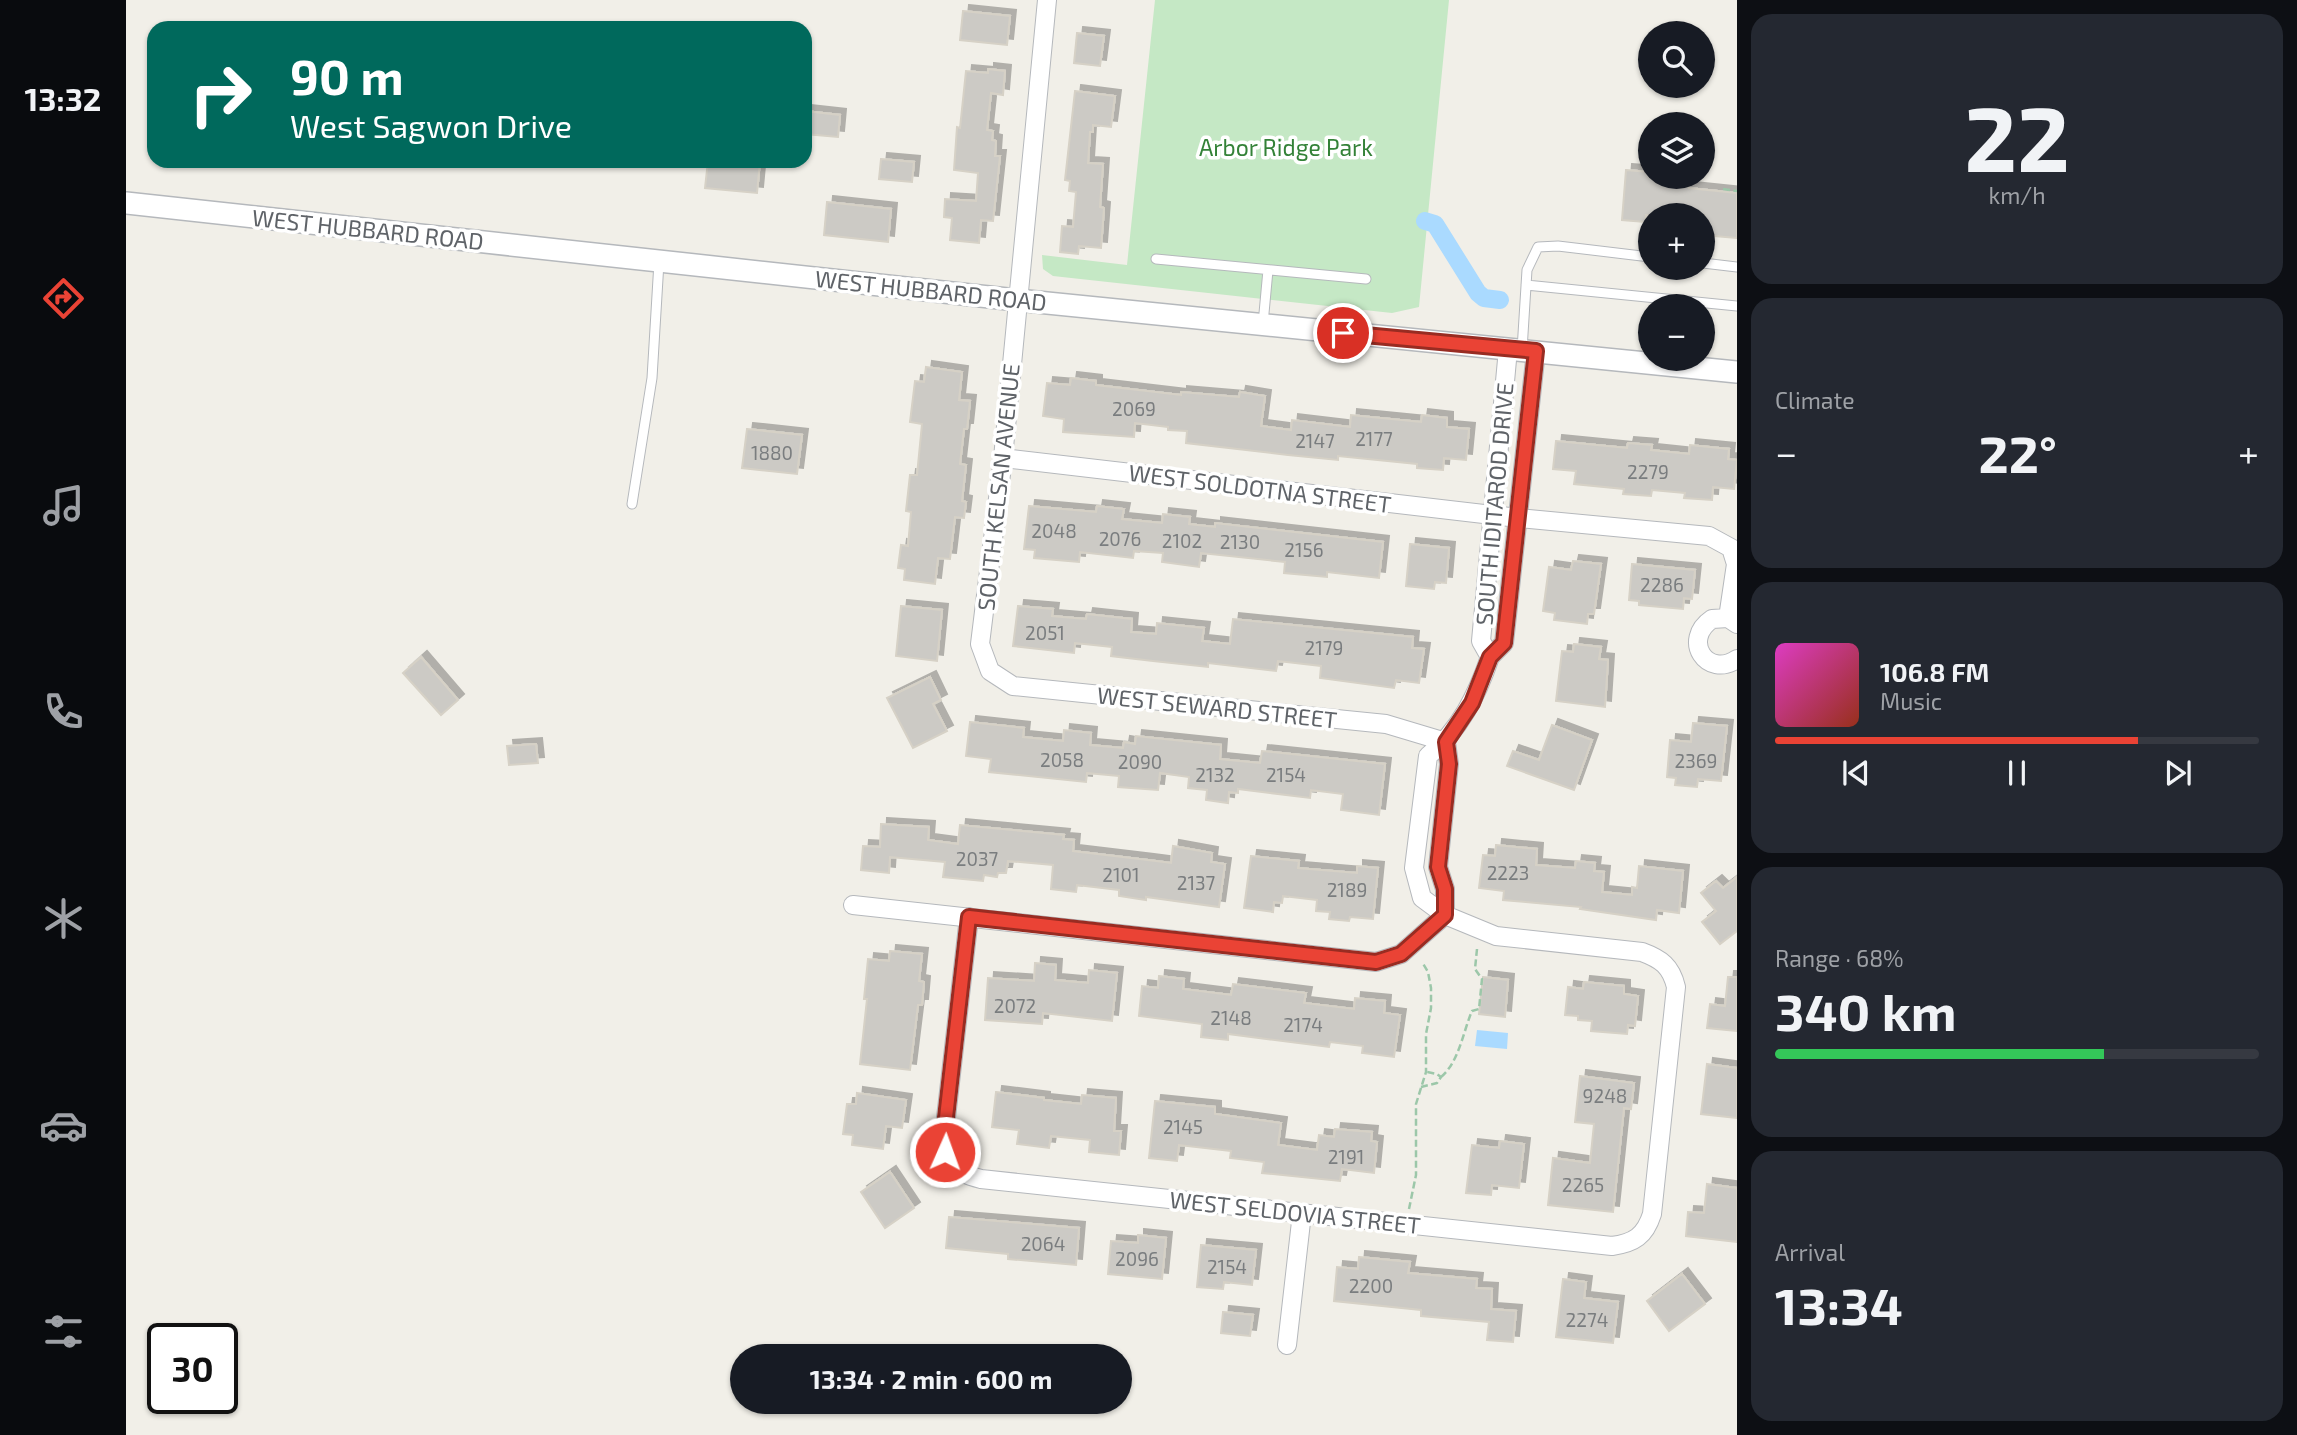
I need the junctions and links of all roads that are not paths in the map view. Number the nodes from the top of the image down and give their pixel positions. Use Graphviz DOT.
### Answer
graph roads {
  1 [pos="1046,0"];
  2 [pos="126,203"];
  3 [pos="1638,256"];
  4 [pos="1156,258"];
  5 [pos="659,260"];
  6 [pos="1715,264"];
  7 [pos="1737,267"];
  8 [pos="1268,270"];
  9 [pos="1366,279"];
  10 [pos="1526,285"];
  11 [pos="1017,300"];
  12 [pos="1737,306"];
  13 [pos="1263,326"];
  14 [pos="1522,350"];
  15 [pos="1737,372"];
  16 [pos="1003,458"];
  17 [pos="632,504"];
  18 [pos="1493,515"];
  19 [pos="1518,518"];
  20 [pos="1733,621"];
  21 [pos="1490,657"];
  22 [pos="1737,659"];
  23 [pos="989,671"];
  24 [pos="1446,742"];
  25 [pos="853,905"];
  26 [pos="1445,915"];
  27 [pos="969,917"];
  28 [pos="1302,1213"];
  29 [pos="1287,1345"];
  1 -- 11 [label="street, SOUTH KELSAN AVENUE"];
  2 -- 5 [label="street, WEST HUBBARD ROAD"];
  3 -- 10 [label="lane"];
  4 -- 8 [label="lane"];
  5 -- 11 [label="street, WEST HUBBARD ROAD"];
  5 -- 17 [label="lane"];
  6 -- 7 [label="lane"];
  8 -- 9 [label="lane"];
  8 -- 13 [label="lane"];
  10 -- 12 [label="lane"];
  10 -- 14 [label="lane"];
  11 -- 13 [label="street, WEST HUBBARD ROAD"];
  11 -- 16 [label="street, SOUTH KELSAN AVENUE"];
  13 -- 14 [label="street, WEST HUBBARD ROAD"];
  14 -- 15 [label="street, WEST HUBBARD ROAD"];
  14 -- 18 [label="street, SOUTH IDITAROD DRIVE"];
  14 -- 19 [label="street, SOUTH IDITAROD DRIVE"];
  16 -- 18 [label="street, WEST SOLDOTNA STREET"];
  16 -- 23 [label="street, SOUTH KELSAN AVENUE"];
  18 -- 19 [label="street, WEST SOLDOTNA STREET"];
  18 -- 21 [label="street, SOUTH IDITAROD DRIVE"];
  19 -- 20 [label="street, WEST SOLDOTNA STREET"];
  19 -- 21 [label="street, SOUTH IDITAROD DRIVE"];
  20 -- 22 [label="street"];
  21 -- 24 [label="street, SOUTH IDITAROD DRIVE"];
  23 -- 24 [label="street, WEST SEWARD STREET"];
  24 -- 26 [label="street, SOUTH IDITAROD DRIVE"];
  25 -- 27 [label="street"];
  26 -- 27 [label="street"];
  26 -- 28 [label="street, WEST SELDOVIA STREET"];
  27 -- 28 [label="street, WEST SELDOVIA STREET"];
  28 -- 29 [label="street"];
}
